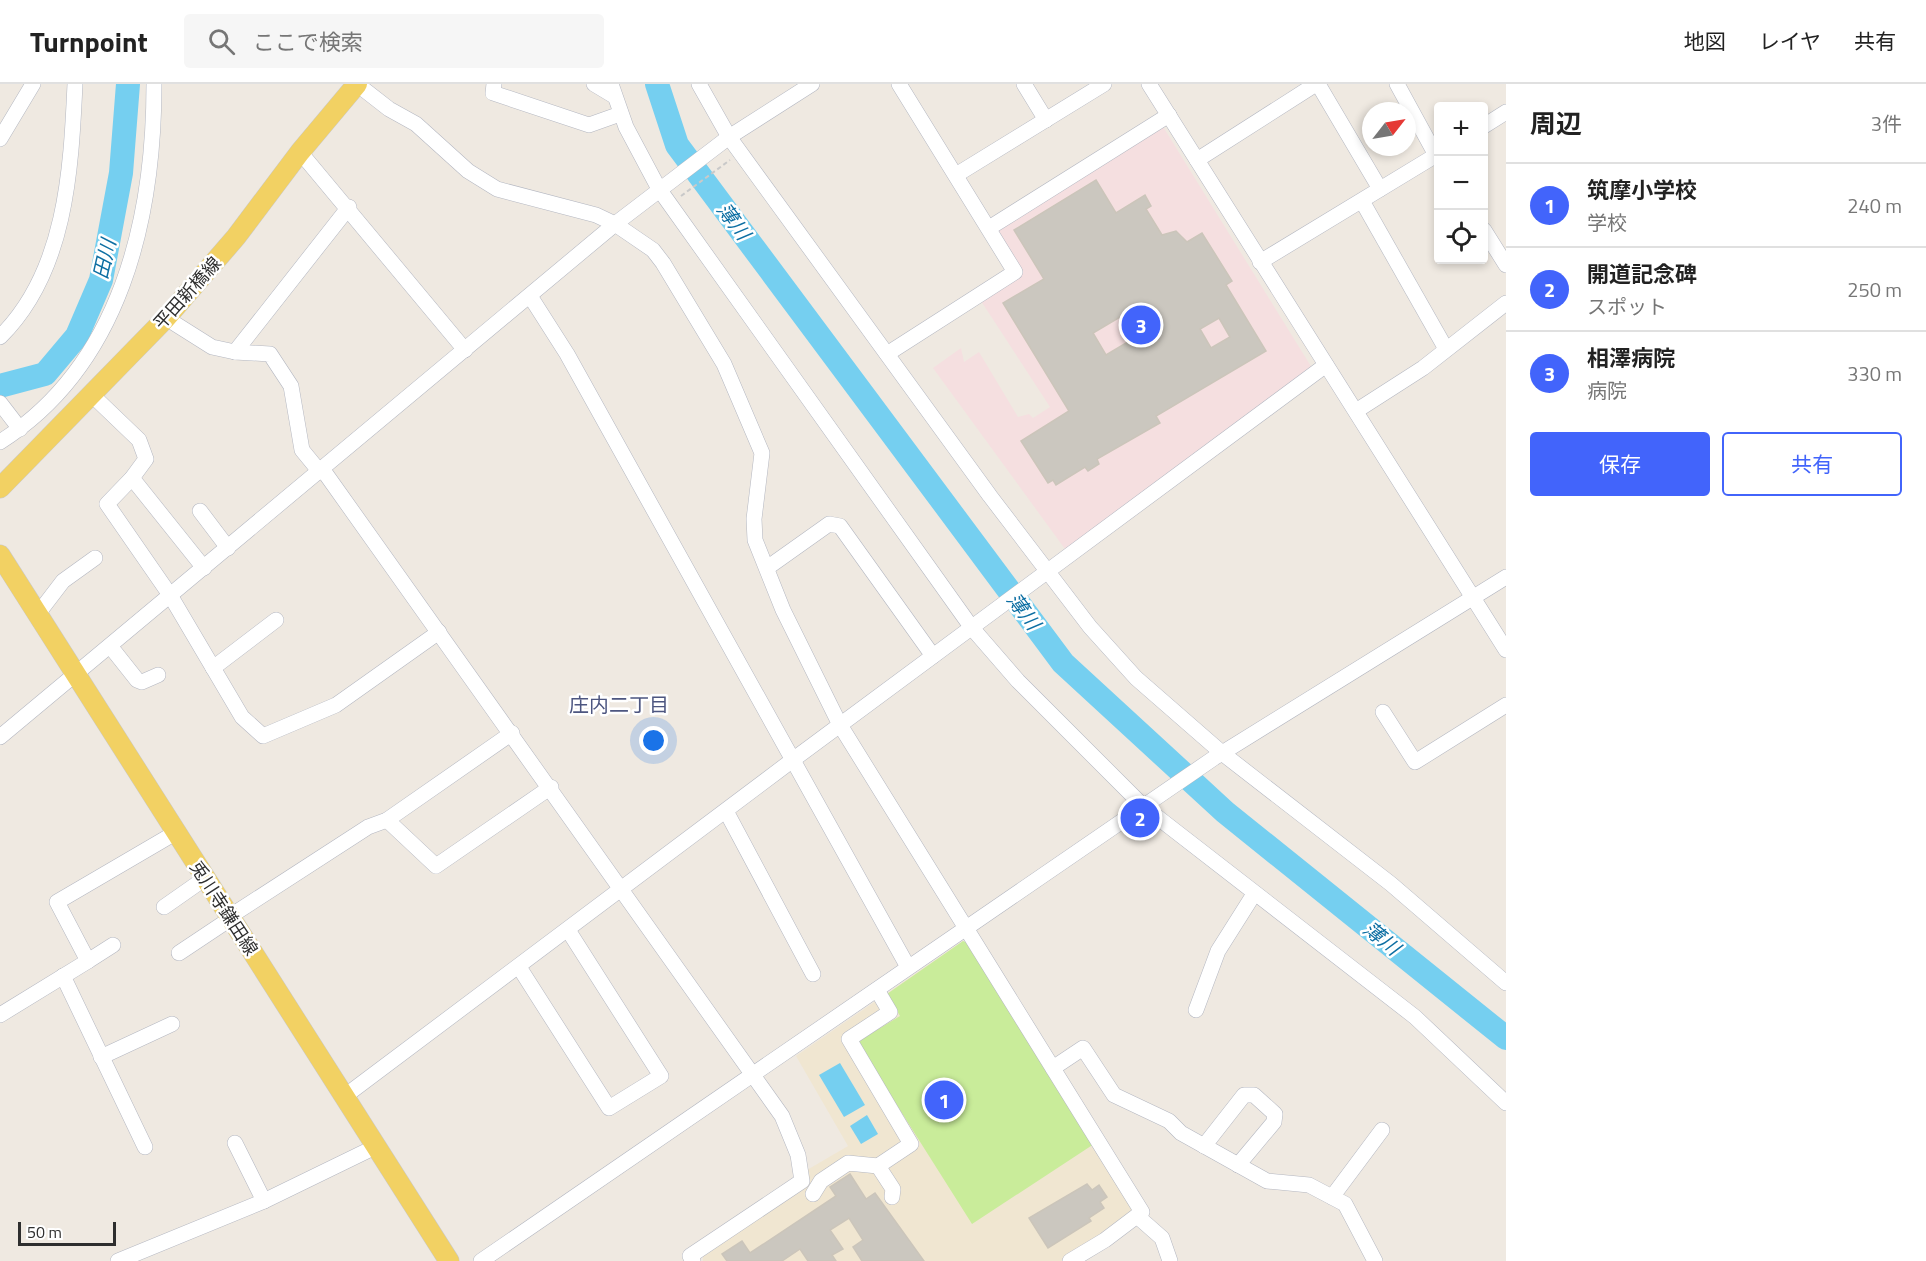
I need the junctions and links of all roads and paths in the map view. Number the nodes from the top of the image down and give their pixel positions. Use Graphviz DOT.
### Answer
graph roads {
  1 [pos="33,84"];
  2 [pos="75,84"];
  3 [pos="154,84"];
  4 [pos="357,84"];
  5 [pos="494,84"];
  6 [pos="594,84"];
  7 [pos="699,84"];
  8 [pos="812,84"];
  9 [pos="899,84"];
  10 [pos="1024,84"];
  11 [pos="1104,84"];
  12 [pos="1149,84"];
  13 [pos="1317,84"];
  14 [pos="1396,84"];
  15 [pos="613,90"];
  16 [pos="1506,112"];
  17 [pos="620,114"];
  18 [pos="1169,115"];
  19 [pos="1046,120"];
  20 [pos="1488,123"];
  21 [pos="0,139"];
  22 [pos="724,140"];
  23 [pos="300,152"];
  24 [pos="1437,156"];
  25 [pos="732,159"];
  26 [pos="1434,159"];
  27 [pos="1197,160"];
  28 [pos="956,175"];
  29 [pos="662,187"];
  30 [pos="1380,189"];
  31 [pos="675,200"];
  32 [pos="1362,201"];
  33 [pos="349,207"];
  34 [pos="615,224"];
  35 [pos="988,228"];
  36 [pos="1506,235"];
  37 [pos="1488,237"];
  38 [pos="1493,245"];
  39 [pos="1260,262"];
  40 [pos="1506,265"];
  41 [pos="530,296"];
  42 [pos="1506,303"];
  43 [pos="166,318"];
  44 [pos="0,337"];
  45 [pos="465,350"];
  46 [pos="1446,350"];
  47 [pos="234,352"];
  48 [pos="887,354"];
  49 [pos="1326,365"];
  50 [pos="76,374"];
  51 [pos="94,391"];
  52 [pos="0,403"];
  53 [pos="1356,411"];
  54 [pos="19,427"];
  55 [pos="0,442"];
  56 [pos="321,471"];
  57 [pos="132,478"];
  58 [pos="0,488"];
  59 [pos="200,511"];
  60 [pos="228,548"];
  61 [pos="0,555"];
  62 [pos="91,567"];
  63 [pos="204,568"];
  64 [pos="767,568"];
  65 [pos="1045,574"];
  66 [pos="1506,577"];
  67 [pos="170,596"];
  68 [pos="1473,597"];
  69 [pos="38,615"];
  70 [pos="276,620"];
  71 [pos="975,626"];
  72 [pos="439,632"];
  73 [pos="110,646"];
  74 [pos="1506,650"];
  75 [pos="933,656"];
  76 [pos="213,668"];
  77 [pos="75,675"];
  78 [pos="158,675"];
  79 [pos="1506,705"];
  80 [pos="1383,712"];
  81 [pos="840,725"];
  82 [pos="512,733"];
  83 [pos="0,737"];
  84 [pos="1218,756"];
  85 [pos="794,759"];
  86 [pos="550,787"];
  87 [pos="1146,803"];
  88 [pos="726,811"];
  89 [pos="387,820"];
  90 [pos="175,833"];
  91 [pos="204,879"];
  92 [pos="622,891"];
  93 [pos="1254,894"];
  94 [pos="164,907"];
  95 [pos="230,918"];
  96 [pos="965,928"];
  97 [pos="568,930"];
  98 [pos="109,953"];
  99 [pos="179,953"];
  100 [pos="88,961"];
  101 [pos="519,967"];
  102 [pos="908,967"];
  103 [pos="813,974"];
  104 [pos="63,976"];
  105 [pos="1506,983"];
  106 [pos="877,990"];
  107 [pos="1196,1010"];
  108 [pos="0,1016"];
  109 [pos="172,1024"];
  110 [pos="101,1057"];
  111 [pos="1053,1068"];
  112 [pos="753,1075"];
  113 [pos="345,1096"];
  114 [pos="1506,1103"];
  115 [pos="1382,1130"];
  116 [pos="235,1143"];
  117 [pos="377,1146"];
  118 [pos="1204,1146"];
  119 [pos="145,1147"];
  120 [pos="1238,1165"];
  121 [pos="878,1166"];
  122 [pos="813,1194"];
  123 [pos="892,1197"];
  124 [pos="1332,1197"];
  125 [pos="264,1201"];
  126 [pos="1137,1216"];
  127 [pos="118,1261"];
  128 [pos="449,1261"];
  129 [pos="481,1261"];
  130 [pos="693,1261"];
  131 [pos="1070,1261"];
  132 [pos="1170,1261"];
  133 [pos="1375,1261"];
  1 -- 21 [label="street"];
  2 -- 44 [label="street"];
  3 -- 50 [label="street"];
  4 -- 23 [label="main road, 平田新橋線"];
  4 -- 34 [label="street"];
  5 -- 17 [label="street"];
  6 -- 15 [label="street"];
  7 -- 22 [label="street"];
  8 -- 22 [label="street"];
  9 -- 28 [label="street"];
  10 -- 19 [label="street"];
  11 -- 19 [label="street"];
  12 -- 18 [label="street"];
  13 -- 27 [label="street"];
  13 -- 30 [label="street"];
  14 -- 24 [label="street"];
  15 -- 17 [label="street"];
  16 -- 20 [label="street"];
  17 -- 29 [label="street"];
  18 -- 27 [label="street"];
  18 -- 35 [label="street"];
  19 -- 28 [label="street"];
  22 -- 29 [label="street"];
  22 -- 48 [label="street"];
  23 -- 33 [label="street"];
  23 -- 43 [label="main road, 平田新橋線"];
  25 -- 31 [label="path"];
  26 -- 30 [label="street"];
  27 -- 39 [label="street"];
  28 -- 35 [label="street"];
  29 -- 34 [label="street"];
  29 -- 71 [label="street"];
  30 -- 32 [label="street"];
  32 -- 39 [label="street"];
  32 -- 46 [label="street"];
  33 -- 45 [label="street"];
  33 -- 47 [label="street"];
  34 -- 41 [label="street"];
  34 -- 64 [label="street"];
  35 -- 48 [label="street"];
  36 -- 38 [label="street"];
  37 -- 38 [label="street"];
  38 -- 40 [label="street"];
  39 -- 49 [label="street"];
  41 -- 45 [label="street"];
  41 -- 85 [label="street"];
  42 -- 46 [label="street"];
  43 -- 47 [label="street"];
  43 -- 51 [label="main road, 平田新橋線"];
  45 -- 56 [label="street"];
  46 -- 53 [label="street"];
  47 -- 56 [label="street"];
  48 -- 65 [label="street"];
  49 -- 53 [label="street"];
  49 -- 65 [label="street"];
  50 -- 51 [label="street"];
  50 -- 54 [label="street"];
  51 -- 57 [label="street"];
  51 -- 58 [label="main road, 平田新橋線"];
  52 -- 54 [label="street"];
  53 -- 68 [label="street"];
  54 -- 55 [label="street"];
  56 -- 60 [label="street"];
  56 -- 72 [label="street"];
  57 -- 63 [label="street"];
  57 -- 67 [label="street"];
  59 -- 60 [label="street"];
  60 -- 63 [label="street"];
  61 -- 69 [label="main road, 兎川寺鎌田線"];
  62 -- 69 [label="street"];
  63 -- 67 [label="street"];
  64 -- 75 [label="street"];
  64 -- 81 [label="street"];
  65 -- 71 [label="street"];
  65 -- 84 [label="street"];
  66 -- 68 [label="street"];
  67 -- 73 [label="street"];
  67 -- 76 [label="street"];
  68 -- 74 [label="street"];
  68 -- 84 [label="street"];
  69 -- 77 [label="main road, 兎川寺鎌田線"];
  70 -- 76 [label="street"];
  71 -- 75 [label="street"];
  71 -- 87 [label="street"];
  72 -- 76 [label="street"];
  72 -- 82 [label="street"];
  73 -- 77 [label="street"];
  73 -- 78 [label="street"];
  75 -- 81 [label="street"];
  77 -- 83 [label="street"];
  77 -- 90 [label="main road, 兎川寺鎌田線"];
  79 -- 80 [label="street"];
  81 -- 85 [label="street"];
  81 -- 96 [label="street"];
  82 -- 86 [label="street"];
  82 -- 89 [label="street"];
  84 -- 87 [label="street"];
  84 -- 105 [label="street"];
  85 -- 88 [label="street"];
  85 -- 102 [label="street"];
  86 -- 89 [label="street"];
  86 -- 92 [label="street"];
  87 -- 93 [label="street"];
  87 -- 96 [label="street"];
  88 -- 92 [label="street"];
  88 -- 103 [label="street"];
  89 -- 95 [label="street"];
  90 -- 91 [label="main road, 兎川寺鎌田線"];
  90 -- 100 [label="street"];
  91 -- 94 [label="street"];
  91 -- 95 [label="main road, 兎川寺鎌田線"];
  92 -- 97 [label="street"];
  92 -- 112 [label="street"];
  93 -- 107 [label="street"];
  93 -- 114 [label="street"];
  95 -- 99 [label="street"];
  95 -- 113 [label="main road, 兎川寺鎌田線"];
  96 -- 102 [label="street"];
  96 -- 111 [label="street"];
  97 -- 101 [label="street"];
  97 -- 101 [label="street"];
  98 -- 100 [label="street"];
  100 -- 104 [label="street"];
  101 -- 113 [label="street"];
  102 -- 106 [label="street"];
  104 -- 108 [label="street"];
  104 -- 110 [label="street"];
  106 -- 112 [label="street"];
  106 -- 121 [label="street"];
  109 -- 110 [label="street"];
  110 -- 119 [label="street"];
  111 -- 118 [label="street"];
  111 -- 126 [label="street"];
  112 -- 129 [label="street"];
  112 -- 130 [label="street"];
  113 -- 117 [label="main road, 兎川寺鎌田線"];
  115 -- 124 [label="street"];
  116 -- 125 [label="street"];
  117 -- 125 [label="street"];
  117 -- 128 [label="main road, 兎川寺鎌田線"];
  118 -- 120 [label="street"];
  118 -- 120 [label="street"];
  120 -- 124 [label="street"];
  121 -- 122 [label="street"];
  121 -- 123 [label="street"];
  124 -- 133 [label="street"];
  125 -- 127 [label="street"];
  126 -- 131 [label="street"];
  126 -- 132 [label="street"];
}
